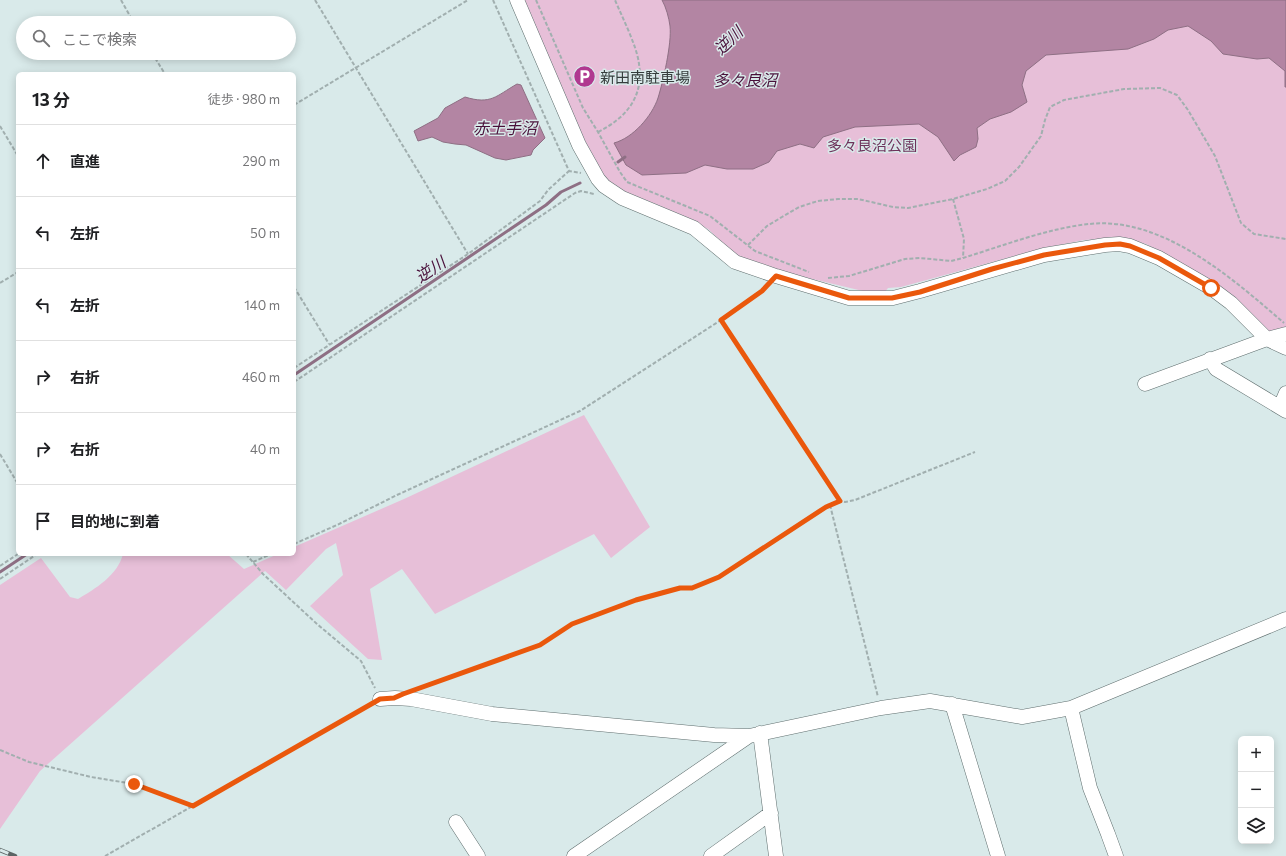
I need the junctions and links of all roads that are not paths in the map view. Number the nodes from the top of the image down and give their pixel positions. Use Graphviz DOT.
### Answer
graph roads {
  1 [pos="517,0"];
  2 [pos="1286,334"];
  3 [pos="1267,339"];
  4 [pos="1286,348"];
  5 [pos="1210,359"];
  6 [pos="1145,384"];
  7 [pos="1286,393"];
  8 [pos="1283,409"];
  9 [pos="1286,620"];
  10 [pos="380,699"];
  11 [pos="952,704"];
  12 [pos="1071,708"];
  13 [pos="754,735"];
  14 [pos="771,813"];
  15 [pos="456,822"];
  16 [pos="478,856"];
  17 [pos="574,856"];
  18 [pos="711,856"];
  19 [pos="776,856"];
  20 [pos="998,856"];
  21 [pos="1116,856"];
  1 -- 3 [label="street"];
  2 -- 3 [label="street"];
  3 -- 4 [label="street"];
  3 -- 5 [label="street"];
  5 -- 6 [label="street"];
  5 -- 8 [label="street"];
  7 -- 8 [label="street"];
  9 -- 12 [label="street"];
  10 -- 13 [label="street"];
  11 -- 12 [label="street"];
  11 -- 13 [label="street"];
  11 -- 20 [label="street"];
  12 -- 21 [label="street"];
  13 -- 14 [label="street"];
  13 -- 17 [label="street"];
  14 -- 18 [label="street"];
  14 -- 19 [label="street"];
  15 -- 16 [label="street"];
}
